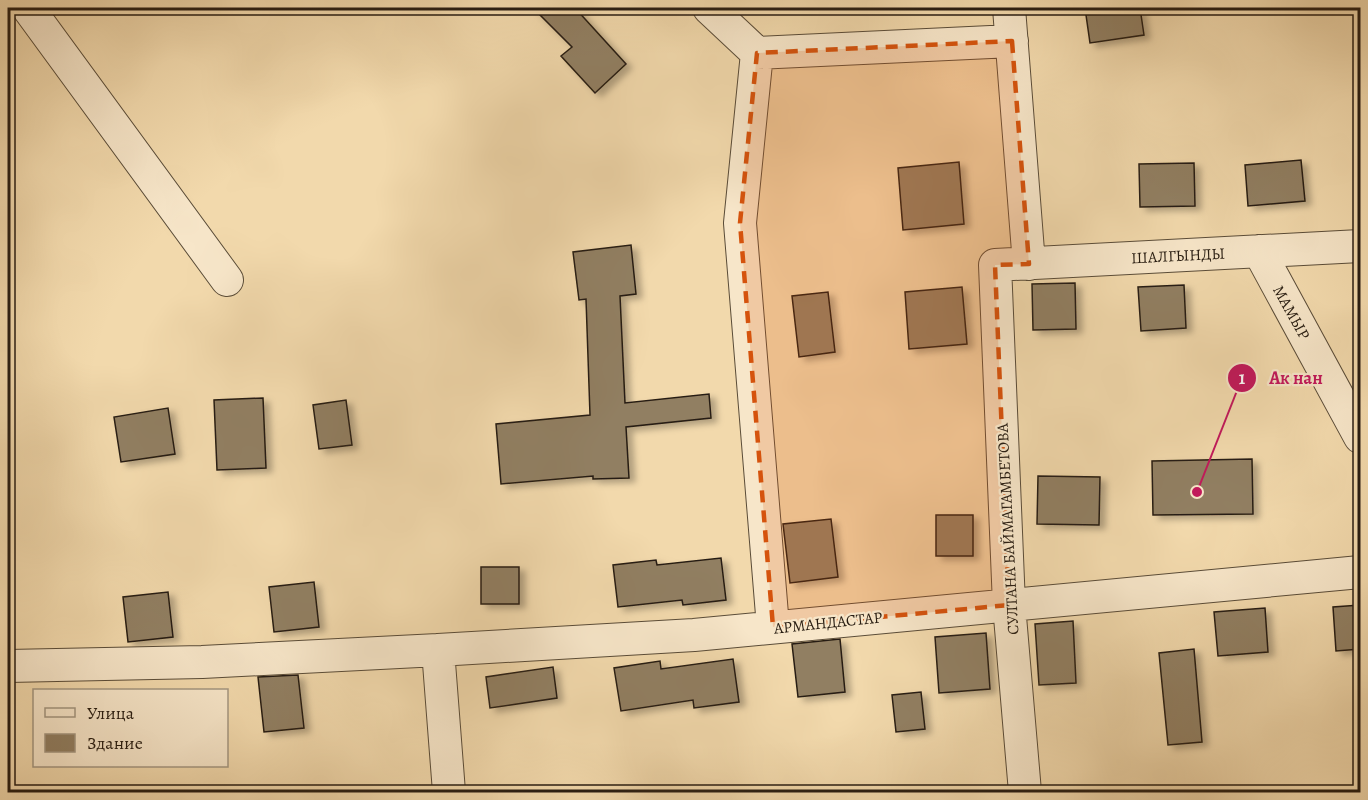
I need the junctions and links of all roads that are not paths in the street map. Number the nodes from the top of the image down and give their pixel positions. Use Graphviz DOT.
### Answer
graph roads {
  1 [pos="28,8"];
  2 [pos="709,8"];
  3 [pos="1009,8"];
  4 [pos="1012,41"];
  5 [pos="758,54"];
  6 [pos="1360,246"];
  7 [pos="1259,251"];
  8 [pos="1029,264"];
  9 [pos="996,265"];
  10 [pos="227,280"];
  11 [pos="1360,437"];
  12 [pos="1360,572"];
  13 [pos="1009,605"];
  14 [pos="773,627"];
  15 [pos="438,650"];
  16 [pos="8,666"];
  17 [pos="449,792"];
  18 [pos="1025,792"];
  1 -- 10 [label="street"];
  2 -- 5 [label="street"];
  3 -- 4 [label="street"];
  4 -- 5 [label="street"];
  4 -- 8 [label="street"];
  5 -- 14 [label="street"];
  6 -- 7 [label="street, ШАЛГЫНДЫ"];
  7 -- 8 [label="street, ШАЛГЫНДЫ"];
  7 -- 11 [label="street, МАМЫР"];
  8 -- 9 [label="street, ШАЛГЫНДЫ"];
  9 -- 13 [label="street, СУЛТАНА БАЙМАГАМБЕТОВА"];
  12 -- 13 [label="street, АРМАНДАСТАР"];
  13 -- 14 [label="street, АРМАНДАСТАР"];
  13 -- 18 [label="street, СУЛТАНА БАЙМАГАМБЕТОВА"];
  14 -- 15 [label="street, АРМАНДАСТАР"];
  15 -- 16 [label="street, АРМАНДАСТАР"];
  15 -- 17 [label="street"];
}
